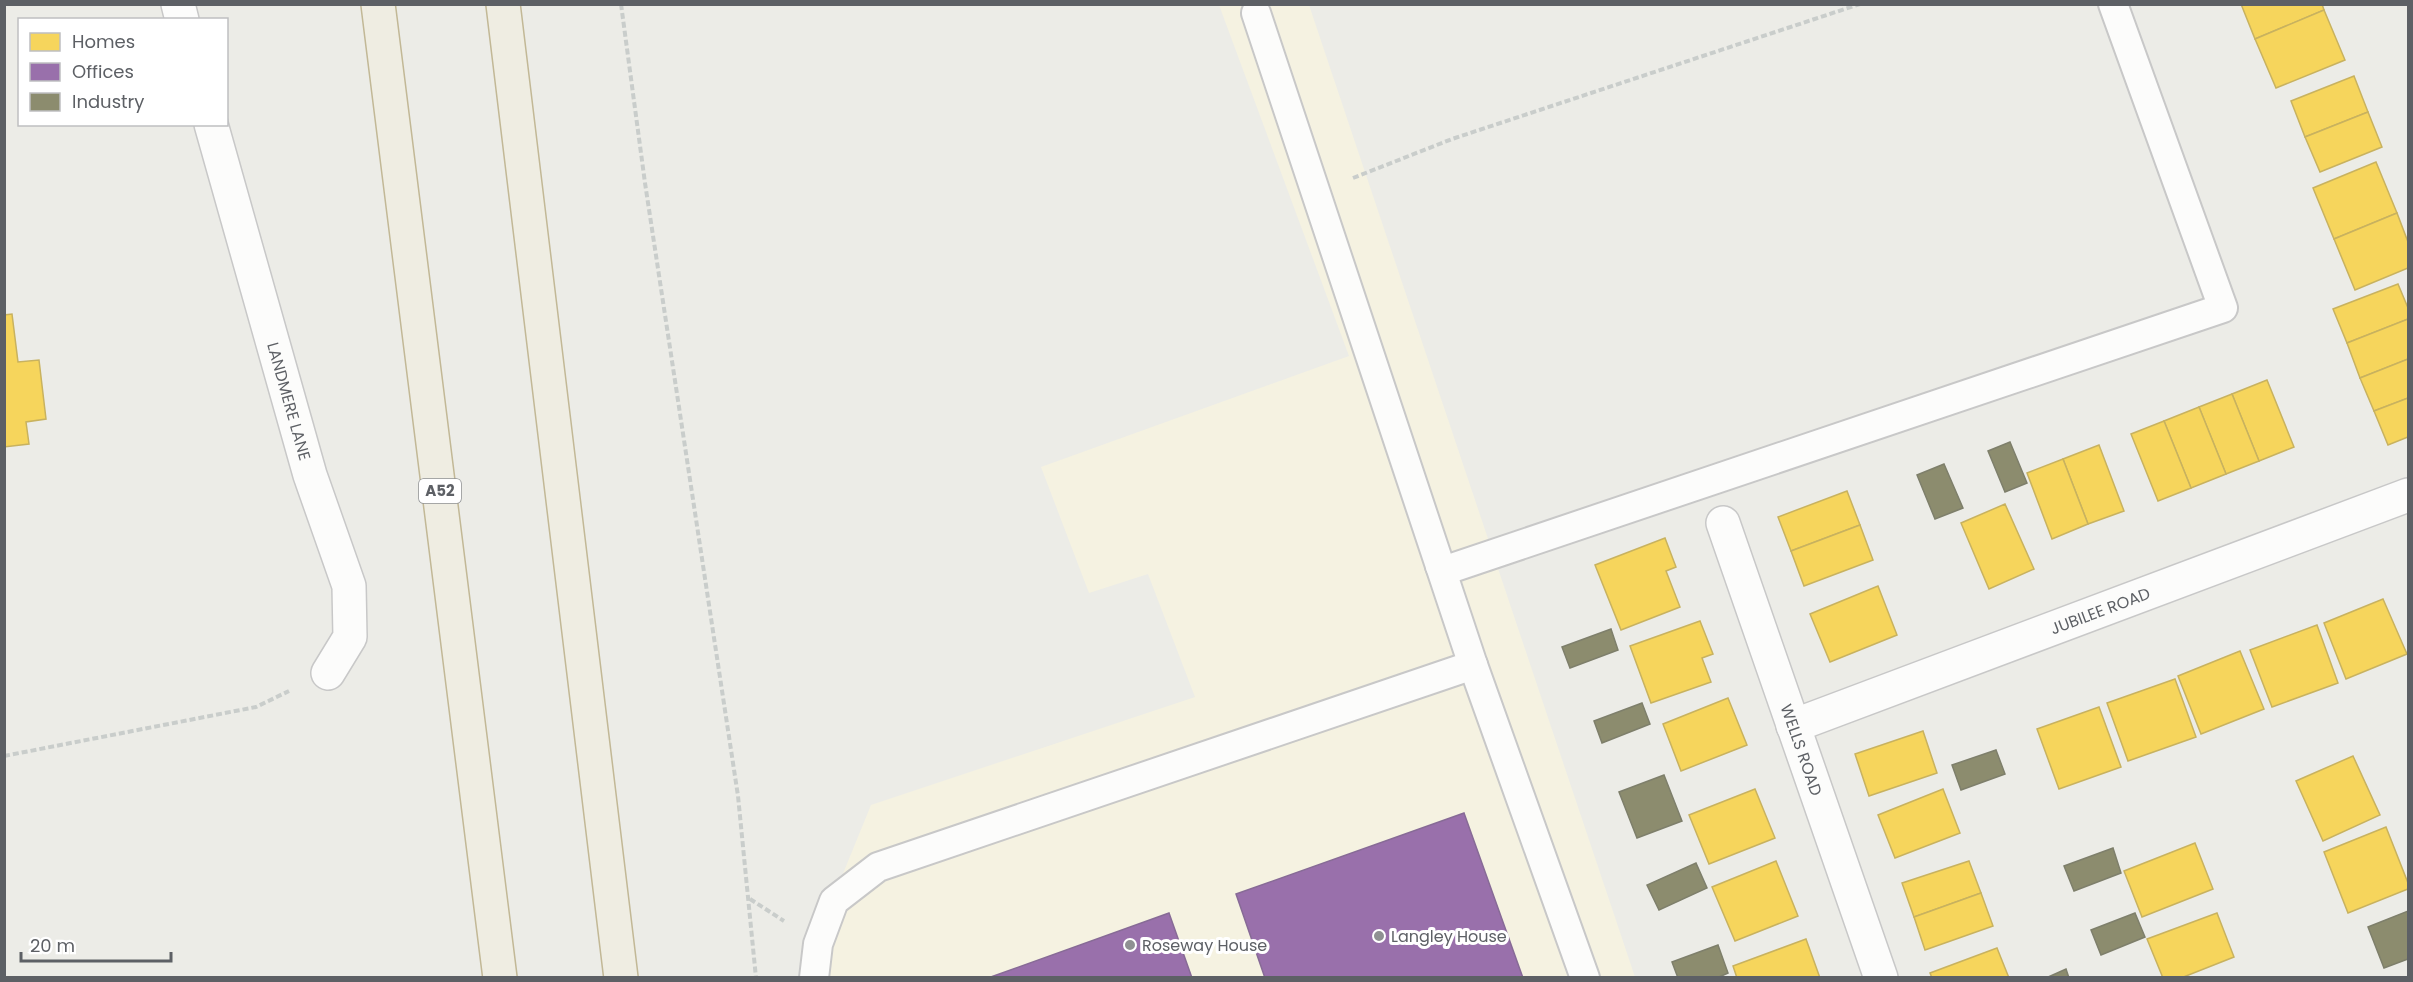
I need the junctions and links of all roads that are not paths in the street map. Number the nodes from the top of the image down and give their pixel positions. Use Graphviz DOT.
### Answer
graph roads {
  1 [pos="378,4"];
  2 [pos="503,4"];
  3 [pos="2113,4"];
  4 [pos="1256,13"];
  5 [pos="212,126"];
  6 [pos="2409,495"];
  7 [pos="1723,523"];
  8 [pos="1440,566"];
  9 [pos="1473,665"];
  10 [pos="328,673"];
  11 [pos="1793,726"];
  12 [pos="500,978"];
  13 [pos="621,978"];
  14 [pos="814,978"];
  15 [pos="1585,978"];
  16 [pos="1881,978"];
  1 -- 12 [label="highway, A52"];
  2 -- 13 [label="highway"];
  3 -- 8 [label="lane"];
  4 -- 8 [label="lane"];
  5 -- 10 [label="street, LANDMERE LANE"];
  6 -- 11 [label="street, JUBILEE ROAD"];
  7 -- 11 [label="street, WELLS ROAD"];
  8 -- 9 [label="lane"];
  9 -- 14 [label="lane"];
  9 -- 15 [label="lane"];
  11 -- 16 [label="street, WELLS ROAD"];
}
